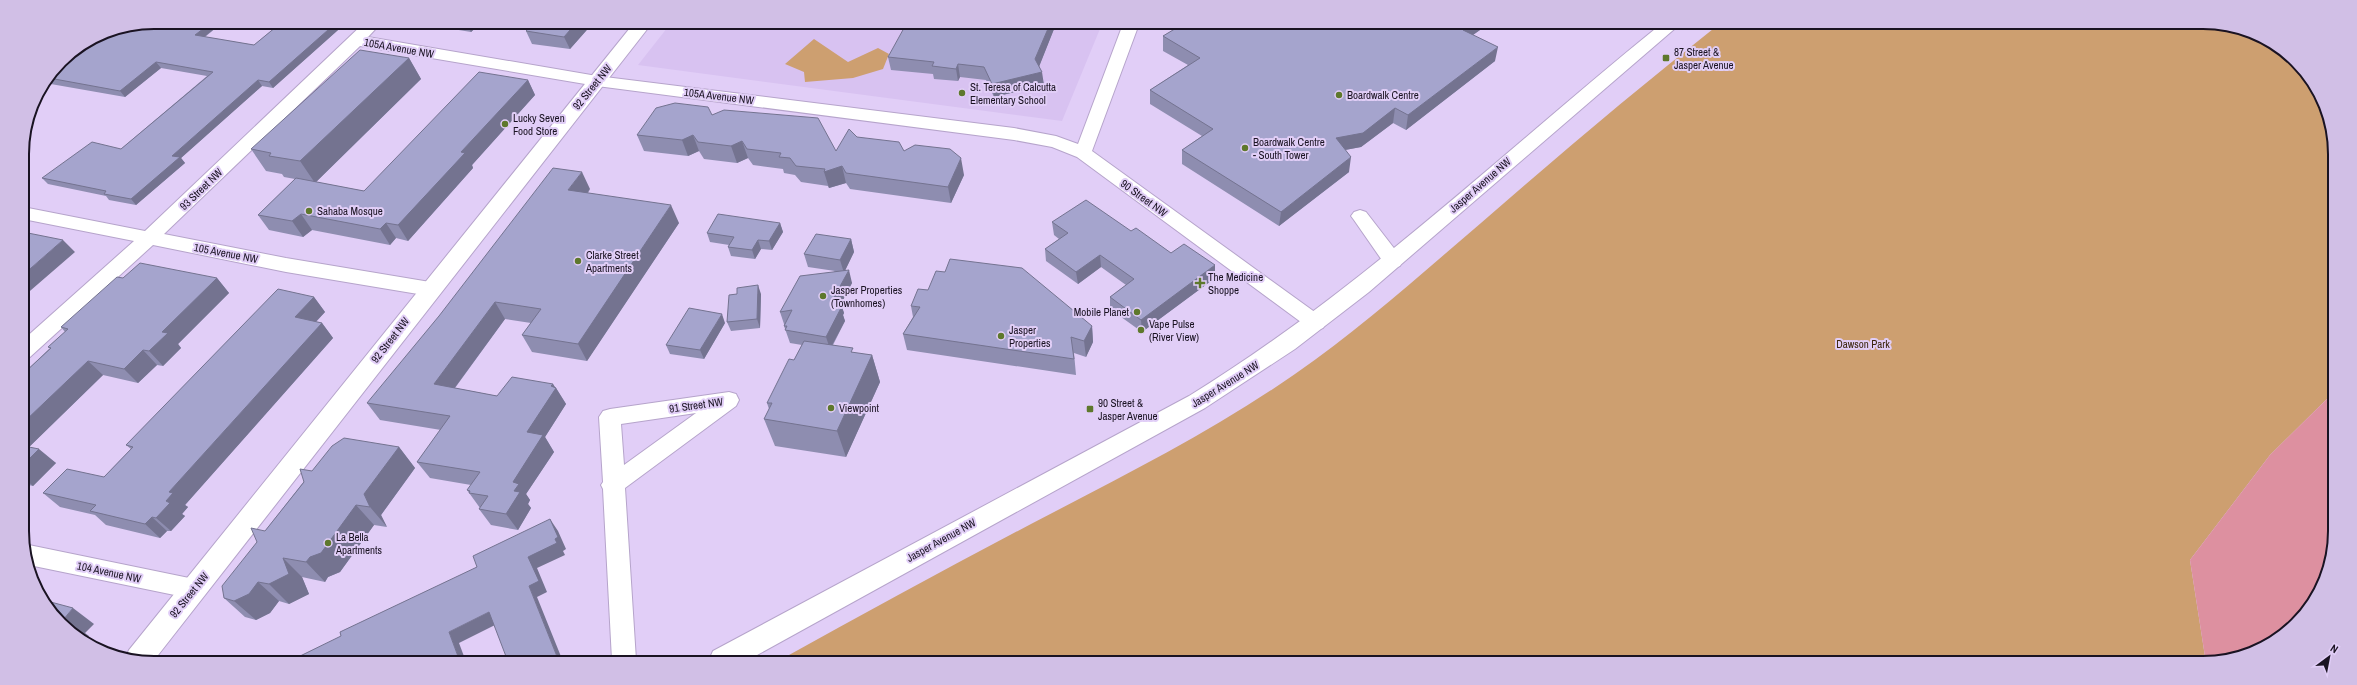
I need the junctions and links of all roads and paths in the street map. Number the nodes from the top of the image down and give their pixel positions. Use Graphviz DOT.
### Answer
graph roads {
  1 [pos="367,29"];
  2 [pos="638,29"];
  3 [pos="1129,29"];
  4 [pos="1666,29"];
  5 [pos="355,40"];
  6 [pos="597,81"];
  7 [pos="1083,152"];
  8 [pos="29,214"];
  9 [pos="1360,216"];
  10 [pos="149,238"];
  11 [pos="1393,260"];
  12 [pos="430,289"];
  13 [pos="1316,323"];
  14 [pos="29,347"];
  15 [pos="612,485"];
  16 [pos="31,555"];
  17 [pos="194,589"];
  18 [pos="141,655"];
  19 [pos="624,656"];
  20 [pos="729,656"];
  1 -- 5 [label="street, 93 Street NW"];
  2 -- 6 [label="main road, 92 Street NW"];
  3 -- 7 [label="street"];
  4 -- 11 [label="main road, Jasper Avenue NW"];
  5 -- 6 [label="street, 105A Avenue NW"];
  5 -- 10 [label="street, 93 Street NW"];
  6 -- 7 [label="street, 105A Avenue NW"];
  6 -- 12 [label="main road, 92 Street NW"];
  7 -- 13 [label="street, 90 Street NW"];
  8 -- 10 [label="street, 105 Avenue NW"];
  9 -- 11 [label="street"];
  10 -- 12 [label="street, 105 Avenue NW"];
  10 -- 14 [label="street, 93 Street NW"];
  11 -- 13 [label="main road, Jasper Avenue NW"];
  12 -- 17 [label="main road, 92 Street NW"];
  13 -- 20 [label="main road, Jasper Avenue NW"];
  15 -- 15 [label="street, 91 Street NW"];
  15 -- 19 [label="street, 91 Street NW"];
  16 -- 17 [label="street, 104 Avenue NW"];
  17 -- 18 [label="main road, 92 Street NW"];
}
